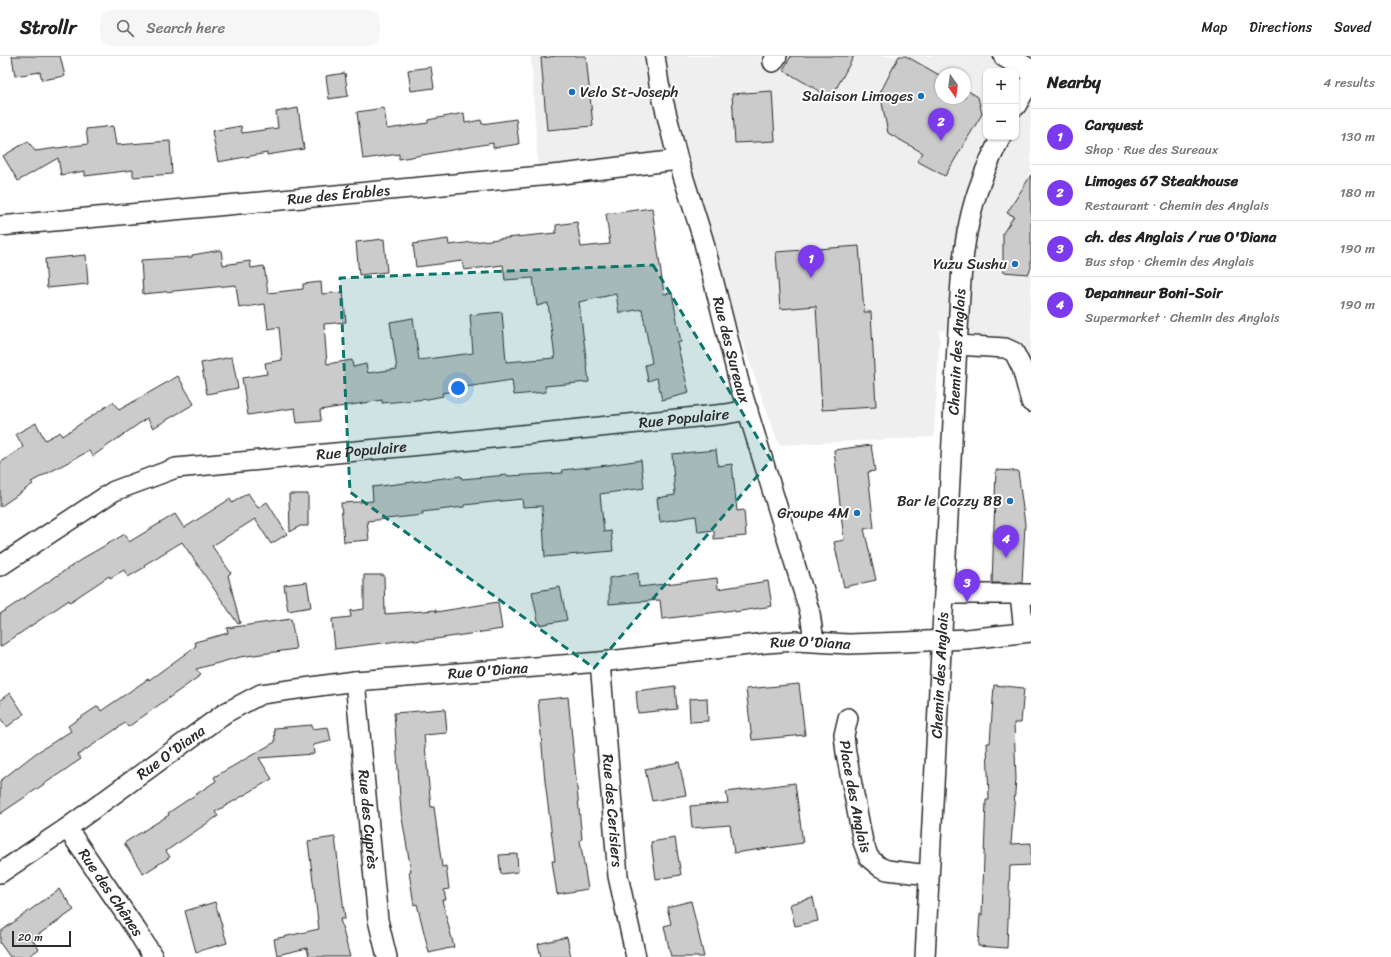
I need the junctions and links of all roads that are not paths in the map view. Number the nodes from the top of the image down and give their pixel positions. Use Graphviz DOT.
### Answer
graph roads {
  1 [pos="655,56"];
  2 [pos="1005,56"];
  3 [pos="1031,71"];
  4 [pos="1031,80"];
  5 [pos="1017,104"];
  6 [pos="1000,140"];
  7 [pos="678,160"];
  8 [pos="0,226"];
  9 [pos="957,345"];
  10 [pos="1031,402"];
  11 [pos="748,410"];
  12 [pos="0,566"];
  13 [pos="944,594"];
  14 [pos="1025,594"];
  15 [pos="1028,632"];
  16 [pos="942,640"];
  17 [pos="814,641"];
  18 [pos="600,662"];
  19 [pos="355,681"];
  20 [pos="848,718"];
  21 [pos="67,828"];
  22 [pos="0,873"];
  23 [pos="929,875"];
  24 [pos="152,957"];
  25 [pos="387,957"];
  26 [pos="636,957"];
  27 [pos="925,957"];
  1 -- 7 [label="street, Rue des Sureaux"];
  2 -- 3 [label="main road"];
  4 -- 5 [label="street"];
  6 -- 9 [label="street, Chemin des Anglais"];
  7 -- 8 [label="street, Rue des Érables"];
  7 -- 11 [label="street, Rue des Sureaux"];
  9 -- 10 [label="street"];
  9 -- 13 [label="street, Chemin des Anglais"];
  11 -- 12 [label="street, Rue Populaire"];
  11 -- 17 [label="street, Rue des Sureaux"];
  13 -- 14 [label="street"];
  13 -- 16 [label="street, Chemin des Anglais"];
  14 -- 15 [label="street"];
  15 -- 16 [label="street, Rue O'Diana"];
  16 -- 17 [label="street, Rue O'Diana"];
  16 -- 23 [label="street, Chemin des Anglais"];
  17 -- 18 [label="street, Rue O'Diana"];
  18 -- 19 [label="street, Rue O'Diana"];
  18 -- 26 [label="street, Rue des Cerisiers"];
  19 -- 21 [label="street, Rue O'Diana"];
  19 -- 25 [label="street, Rue des Cyprès"];
  20 -- 23 [label="street, Place des Anglais"];
  21 -- 22 [label="street, Rue O'Diana"];
  21 -- 24 [label="street, Rue des Chênes"];
  23 -- 27 [label="street, Chemin des Anglais"];
}
